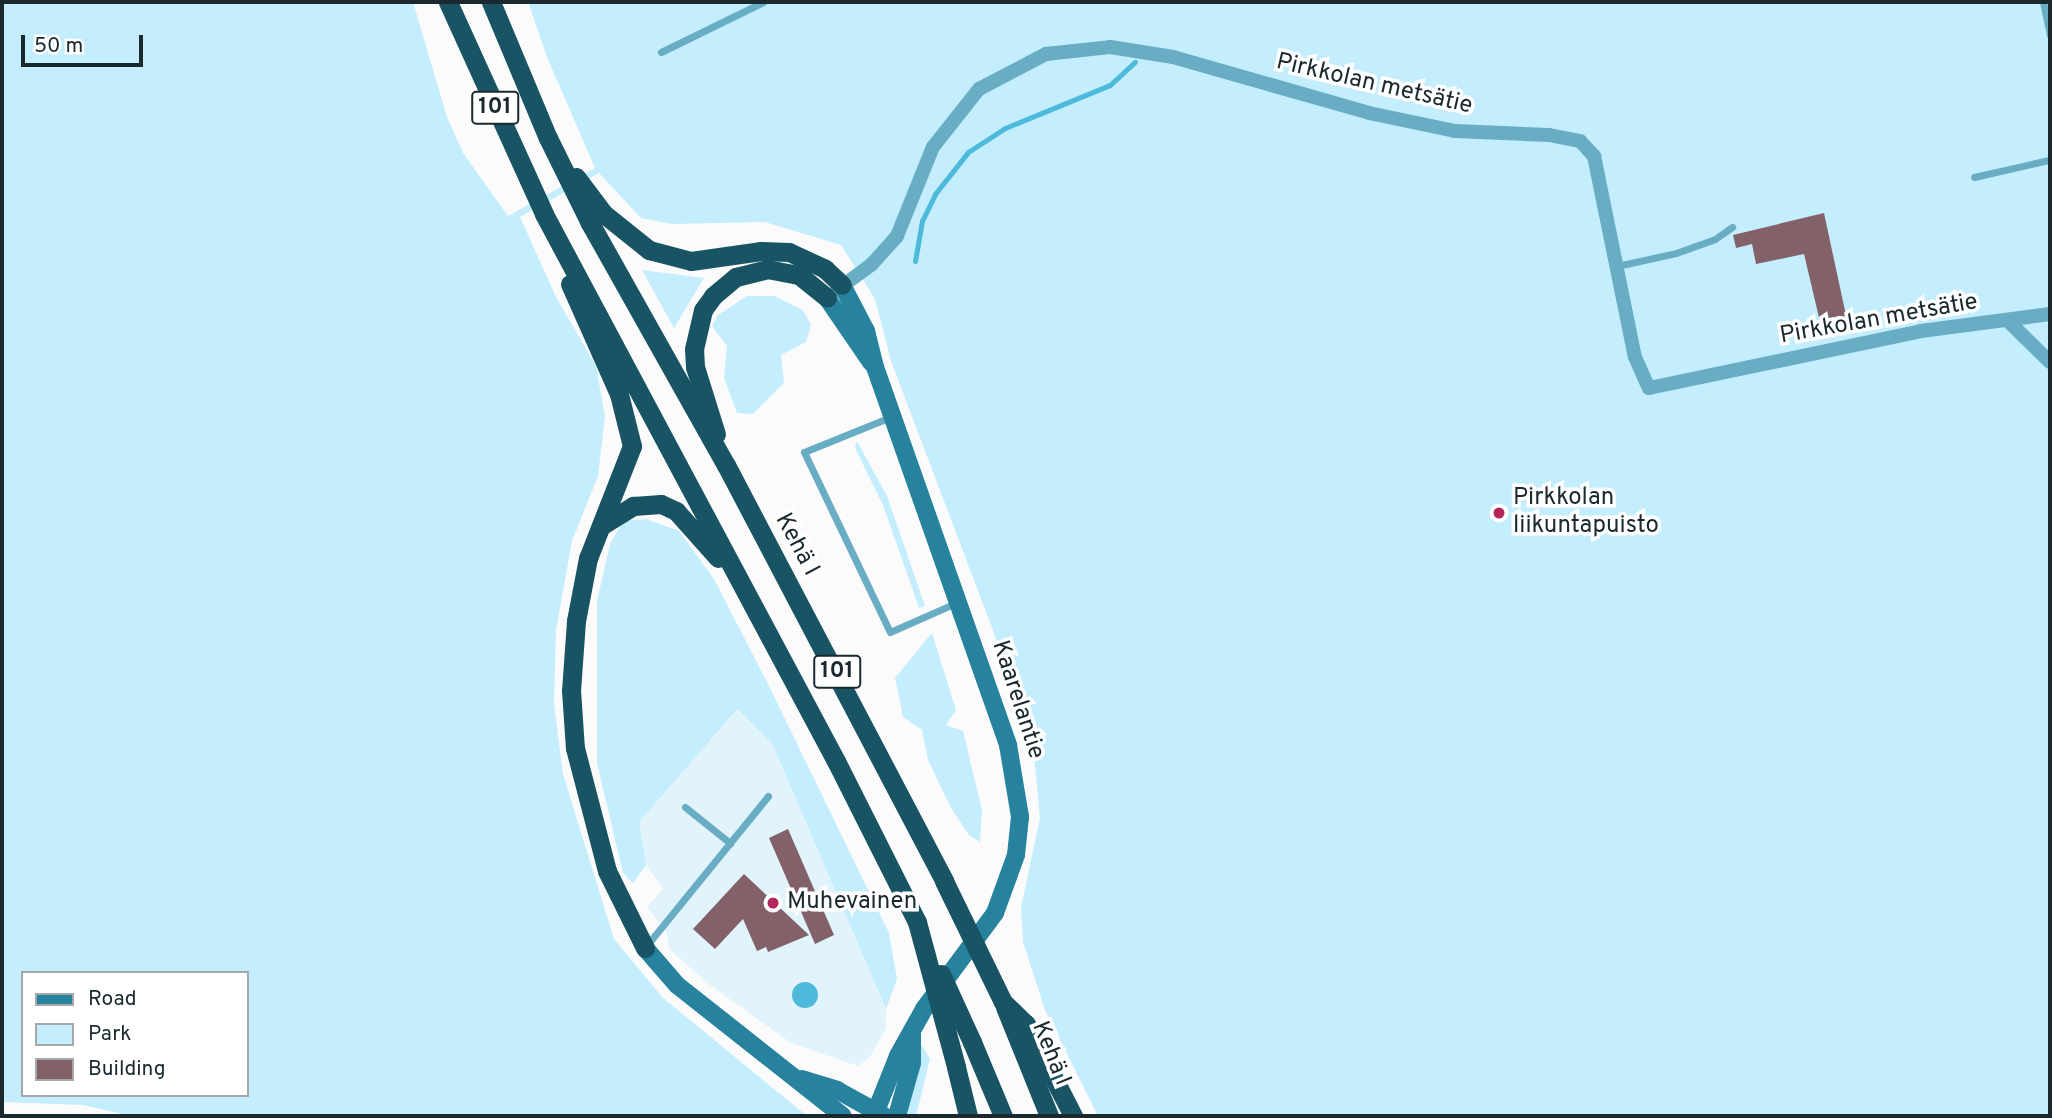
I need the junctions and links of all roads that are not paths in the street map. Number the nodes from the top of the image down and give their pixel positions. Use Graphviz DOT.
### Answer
graph roads {
  1 [pos="448,2"];
  2 [pos="491,2"];
  3 [pos="764,2"];
  4 [pos="2043,2"];
  5 [pos="2050,36"];
  6 [pos="661,52"];
  7 [pos="548,138"];
  8 [pos="2050,161"];
  9 [pos="1974,177"];
  10 [pos="544,214"];
  11 [pos="1731,227"];
  12 [pos="1617,266"];
  13 [pos="842,285"];
  14 [pos="827,299"];
  15 [pos="2050,314"];
  16 [pos="2007,320"];
  17 [pos="2050,362"];
  18 [pos="875,367"];
  19 [pos="893,416"];
  20 [pos="726,465"];
  21 [pos="601,526"];
  22 [pos="751,601"];
  23 [pos="959,601"];
  24 [pos="768,796"];
  25 [pos="685,807"];
  26 [pos="730,843"];
  27 [pos="917,922"];
  28 [pos="645,948"];
  29 [pos="1003,1002"];
  30 [pos="912,1033"];
  31 [pos="799,1078"];
  32 [pos="878,1114"];
  33 [pos="843,1116"];
  34 [pos="897,1116"];
  35 [pos="968,1116"];
  36 [pos="1003,1116"];
  37 [pos="1049,1116"];
  38 [pos="1073,1116"];
  1 -- 10 [label="highway, 101"];
  2 -- 7 [label="highway, Kehä I / 101"];
  3 -- 6 [label="lane"];
  4 -- 5 [label="lane"];
  7 -- 13 [label="highway"];
  7 -- 20 [label="highway, Kehä I / 101"];
  8 -- 9 [label="lane"];
  10 -- 21 [label="highway"];
  10 -- 22 [label="highway, 101"];
  11 -- 12 [label="lane"];
  12 -- 13 [label="street, Pirkkolan metsätie"];
  12 -- 16 [label="street, Pirkkolan metsätie"];
  13 -- 14 [label="street, Pirkkolan metsätie"];
  13 -- 18 [label="main road, Kaarelantie"];
  14 -- 18 [label="main road, Kaarelantie"];
  14 -- 20 [label="highway"];
  15 -- 16 [label="street, Pirkkolan metsätie"];
  16 -- 17 [label="street, Pirkkolan metsätie"];
  18 -- 19 [label="main road, Kaarelantie"];
  19 -- 23 [label="main road, Kaarelantie"];
  19 -- 23 [label="lane"];
  20 -- 29 [label="highway, Kehä I / 101, bridge"];
  21 -- 22 [label="highway"];
  21 -- 28 [label="highway"];
  22 -- 27 [label="highway, 101"];
  23 -- 30 [label="main road, Kaarelantie"];
  24 -- 26 [label="lane"];
  25 -- 26 [label="lane"];
  26 -- 28 [label="lane"];
  27 -- 35 [label="highway, bridge"];
  27 -- 36 [label="highway, 101, bridge"];
  28 -- 31 [label="main road"];
  29 -- 37 [label="highway, Kehä I / 101"];
  29 -- 38 [label="highway"];
  30 -- 32 [label="main road, Kaarelantie"];
  30 -- 34 [label="main road, Kaarelantie"];
  31 -- 32 [label="main road"];
  31 -- 33 [label="main road"];
}
